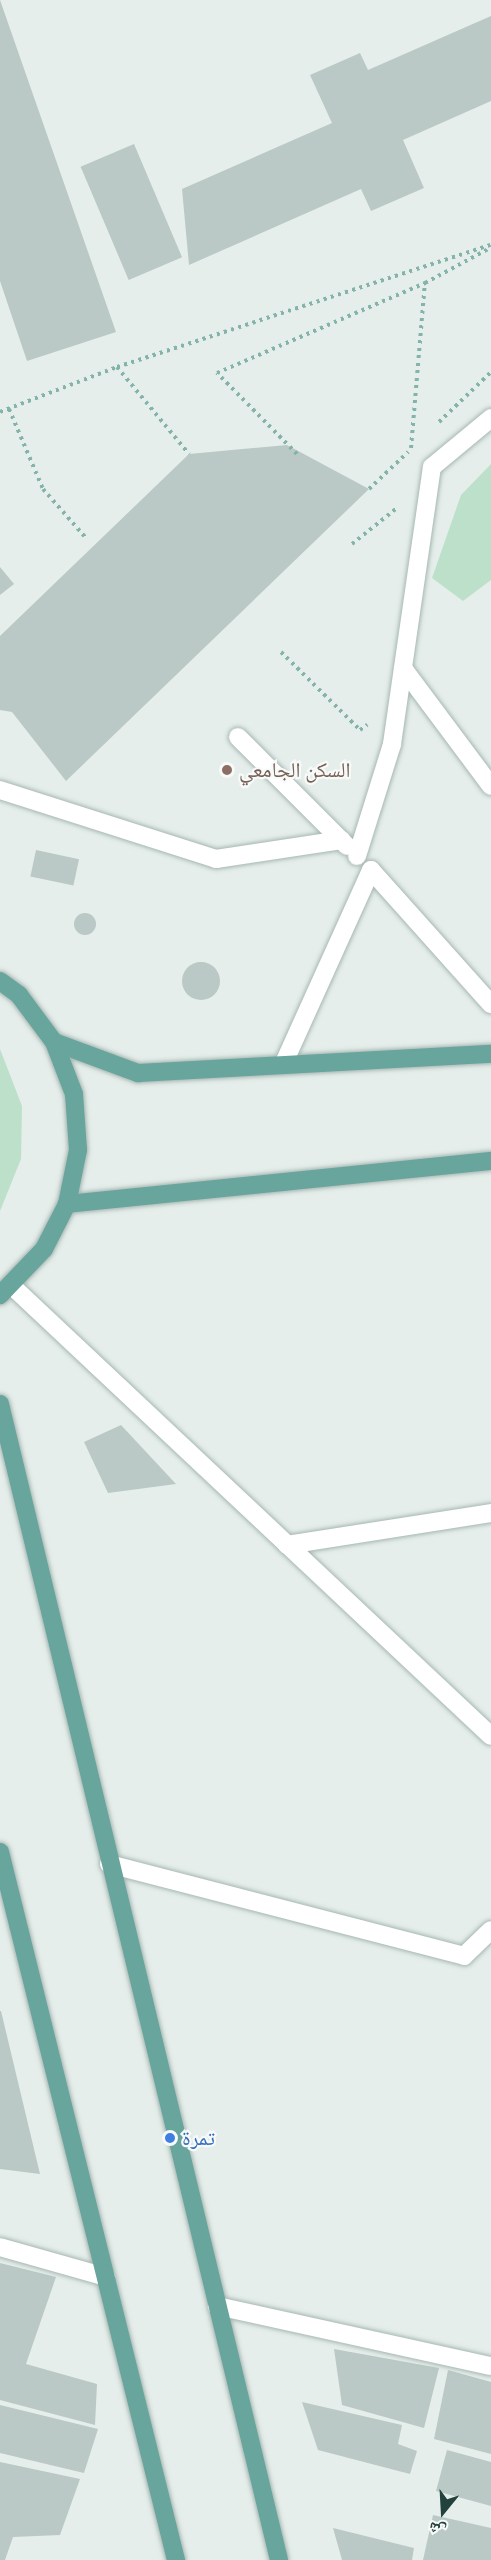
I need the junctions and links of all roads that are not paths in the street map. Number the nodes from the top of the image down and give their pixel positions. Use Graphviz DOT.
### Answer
graph roads {
  1 [pos="491,418"];
  2 [pos="403,668"];
  3 [pos="238,737"];
  4 [pos="491,786"];
  5 [pos="0,790"];
  6 [pos="342,840"];
  7 [pos="357,856"];
  8 [pos="371,870"];
  9 [pos="0,981"];
  10 [pos="491,1004"];
  11 [pos="54,1042"];
  12 [pos="491,1054"];
  13 [pos="283,1065"];
  14 [pos="491,1161"];
  15 [pos="67,1204"];
  16 [pos="6,1291"];
  17 [pos="0,1404"];
  18 [pos="491,1513"];
  19 [pos="287,1545"];
  20 [pos="491,1736"];
  21 [pos="0,1852"];
  22 [pos="109,1864"];
  23 [pos="491,1930"];
  24 [pos="0,2247"];
  25 [pos="106,2277"];
  26 [pos="217,2306"];
  27 [pos="491,2366"];
  28 [pos="176,2560"];
  29 [pos="279,2560"];
  1 -- 2 [label="street"];
  2 -- 4 [label="street"];
  2 -- 7 [label="street"];
  3 -- 6 [label="street"];
  5 -- 6 [label="street"];
  6 -- 7 [label="street"];
  7 -- 8 [label="street"];
  8 -- 10 [label="street"];
  8 -- 13 [label="street"];
  9 -- 11 [label="main road"];
  11 -- 13 [label="main road"];
  11 -- 15 [label="main road"];
  12 -- 13 [label="main road"];
  14 -- 15 [label="main road"];
  15 -- 16 [label="main road"];
  16 -- 19 [label="street"];
  17 -- 22 [label="main road"];
  18 -- 19 [label="street"];
  19 -- 20 [label="street"];
  21 -- 25 [label="main road"];
  22 -- 23 [label="street"];
  22 -- 26 [label="main road"];
  24 -- 25 [label="street"];
  25 -- 28 [label="main road"];
  26 -- 27 [label="street"];
  26 -- 29 [label="main road"];
}
